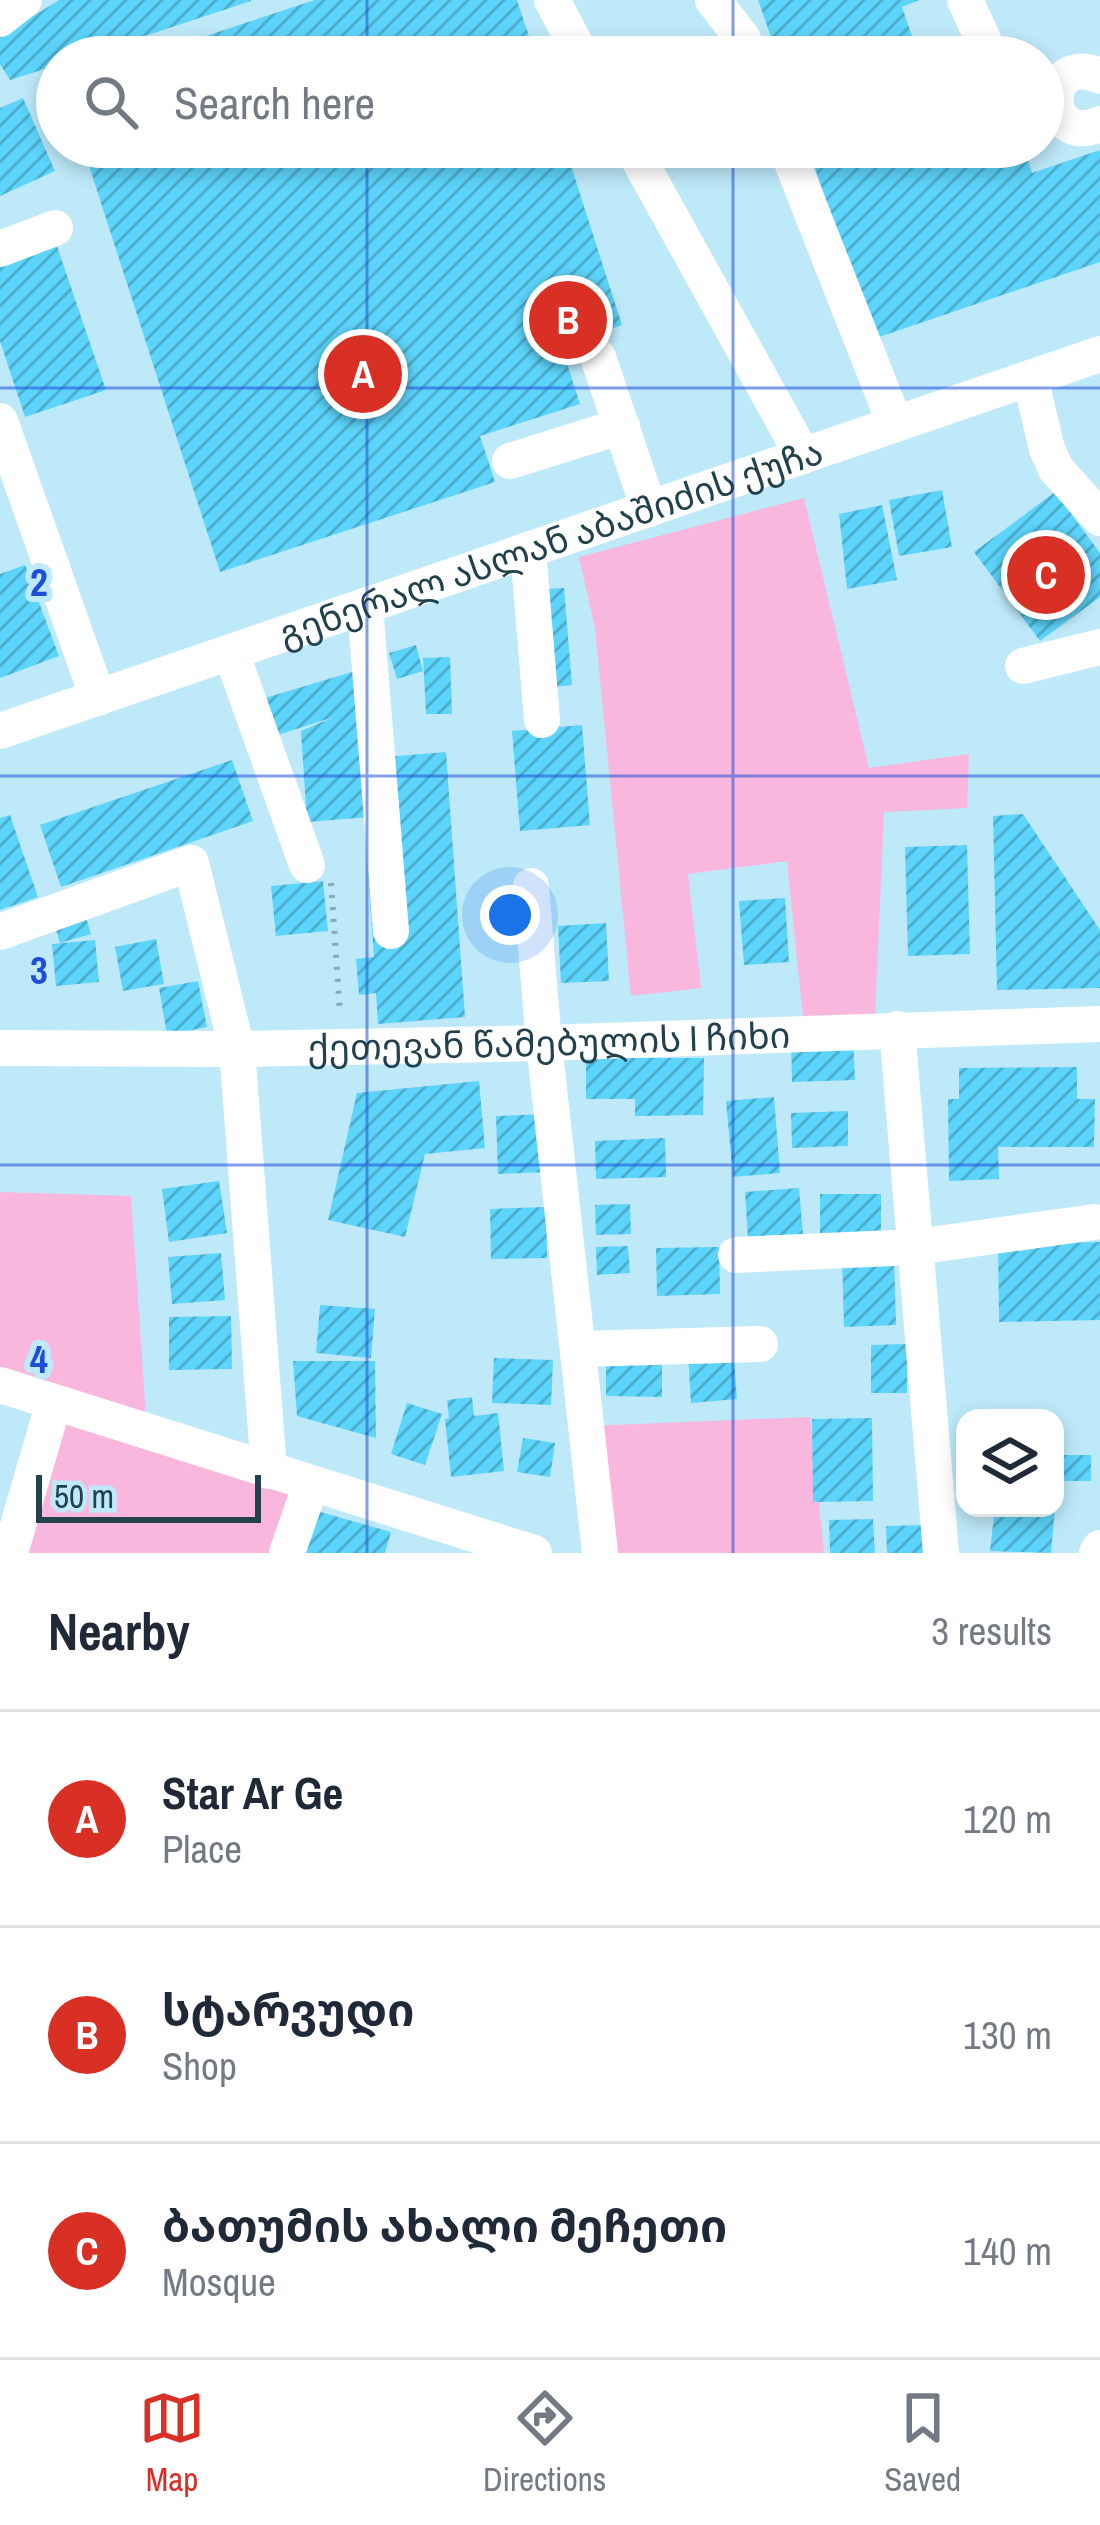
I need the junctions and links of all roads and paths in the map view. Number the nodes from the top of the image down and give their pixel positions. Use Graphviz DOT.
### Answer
graph roads {
  1 [pos="25,0"];
  2 [pos="713,0"];
  3 [pos="965,0"];
  4 [pos="564,5"];
  5 [pos="0,19"];
  6 [pos="575,36"];
  7 [pos="741,36"];
  8 [pos="982,36"];
  9 [pos="1100,76"];
  10 [pos="1064,79"];
  11 [pos="1064,120"];
  12 [pos="1100,124"];
  13 [pos="644,168"];
  14 [pos="793,168"];
  15 [pos="55,228"];
  16 [pos="0,248"];
  17 [pos="1100,354"];
  18 [pos="598,357"];
  19 [pos="1030,378"];
  20 [pos="0,421"];
  21 [pos="895,424"];
  22 [pos="622,426"];
  23 [pos="803,456"];
  24 [pos="510,460"];
  25 [pos="650,508"];
  26 [pos="1100,518"];
  27 [pos="528,550"];
  28 [pos="365,606"];
  29 [pos="1100,647"];
  30 [pos="232,652"];
  31 [pos="1023,666"];
  32 [pos="98,698"];
  33 [pos="542,720"];
  34 [pos="0,731"];
  35 [pos="307,865"];
  36 [pos="531,886"];
  37 [pos="0,932"];
  38 [pos="392,932"];
  39 [pos="1100,1024"];
  40 [pos="897,1029"];
  41 [pos="544,1043"];
  42 [pos="342,1046"];
  43 [pos="0,1048"];
  44 [pos="237,1049"];
  45 [pos="1094,1222"];
  46 [pos="916,1247"];
  47 [pos="736,1256"];
  48 [pos="760,1344"];
  49 [pos="580,1349"];
  50 [pos="0,1384"];
  51 [pos="54,1402"];
  52 [pos="268,1471"];
  53 [pos="311,1484"];
  54 [pos="10,1553"];
  55 [pos="287,1553"];
  56 [pos="534,1553"];
  57 [pos="600,1553"];
  58 [pos="941,1553"];
  1 -- 5 [label="street"];
  2 -- 7 [label="street"];
  3 -- 8 [label="street"];
  4 -- 6 [label="street"];
  9 -- 10 [label="street"];
  11 -- 12 [label="street"];
  13 -- 23 [label="street"];
  14 -- 21 [label="street"];
  15 -- 16 [label="street"];
  17 -- 19 [label="street, გენერალ ასლან აბაშიძის ქუჩა"];
  18 -- 22 [label="street"];
  19 -- 21 [label="street, გენერალ ასლან აბაშიძის ქუჩა"];
  19 -- 26 [label="street"];
  20 -- 32 [label="street"];
  21 -- 23 [label="street, გენერალ ასლან აბაშიძის ქუჩა"];
  22 -- 24 [label="street"];
  22 -- 25 [label="street"];
  23 -- 25 [label="street, გენერალ ასლან აბაშიძის ქუჩა"];
  25 -- 27 [label="street, გენერალ ასლან აბაშიძის ქუჩა"];
  27 -- 28 [label="street, გენერალ ასლან აბაშიძის ქუჩა"];
  27 -- 33 [label="street"];
  28 -- 30 [label="street, გენერალ ასლან აბაშიძის ქუჩა"];
  28 -- 38 [label="street"];
  29 -- 31 [label="street"];
  30 -- 32 [label="street, გენერალ ასლან აბაშიძის ქუჩა"];
  30 -- 35 [label="street"];
  32 -- 34 [label="street, გენერალ ასლან აბაშიძის ქუჩა"];
  35 -- 42 [label="path"];
  36 -- 41 [label="street"];
  37 -- 44 [label="street"];
  39 -- 40 [label="street, ქეთევან წამებულის I ჩიხი"];
  40 -- 41 [label="street, ქეთევან წამებულის I ჩიხი"];
  40 -- 46 [label="street"];
  41 -- 42 [label="street, ქეთევან წამებულის I ჩიხი"];
  41 -- 49 [label="street"];
  42 -- 44 [label="street, ქეთევან წამებულის I ჩიხი"];
  43 -- 44 [label="street, ქეთევან წამებულის I ჩიხი"];
  44 -- 52 [label="street"];
  45 -- 46 [label="street"];
  46 -- 47 [label="street"];
  46 -- 58 [label="street"];
  48 -- 49 [label="street"];
  49 -- 57 [label="street"];
  50 -- 51 [label="street"];
  51 -- 52 [label="street"];
  51 -- 54 [label="street"];
  52 -- 53 [label="street"];
  53 -- 55 [label="street"];
  53 -- 56 [label="street"];
}
